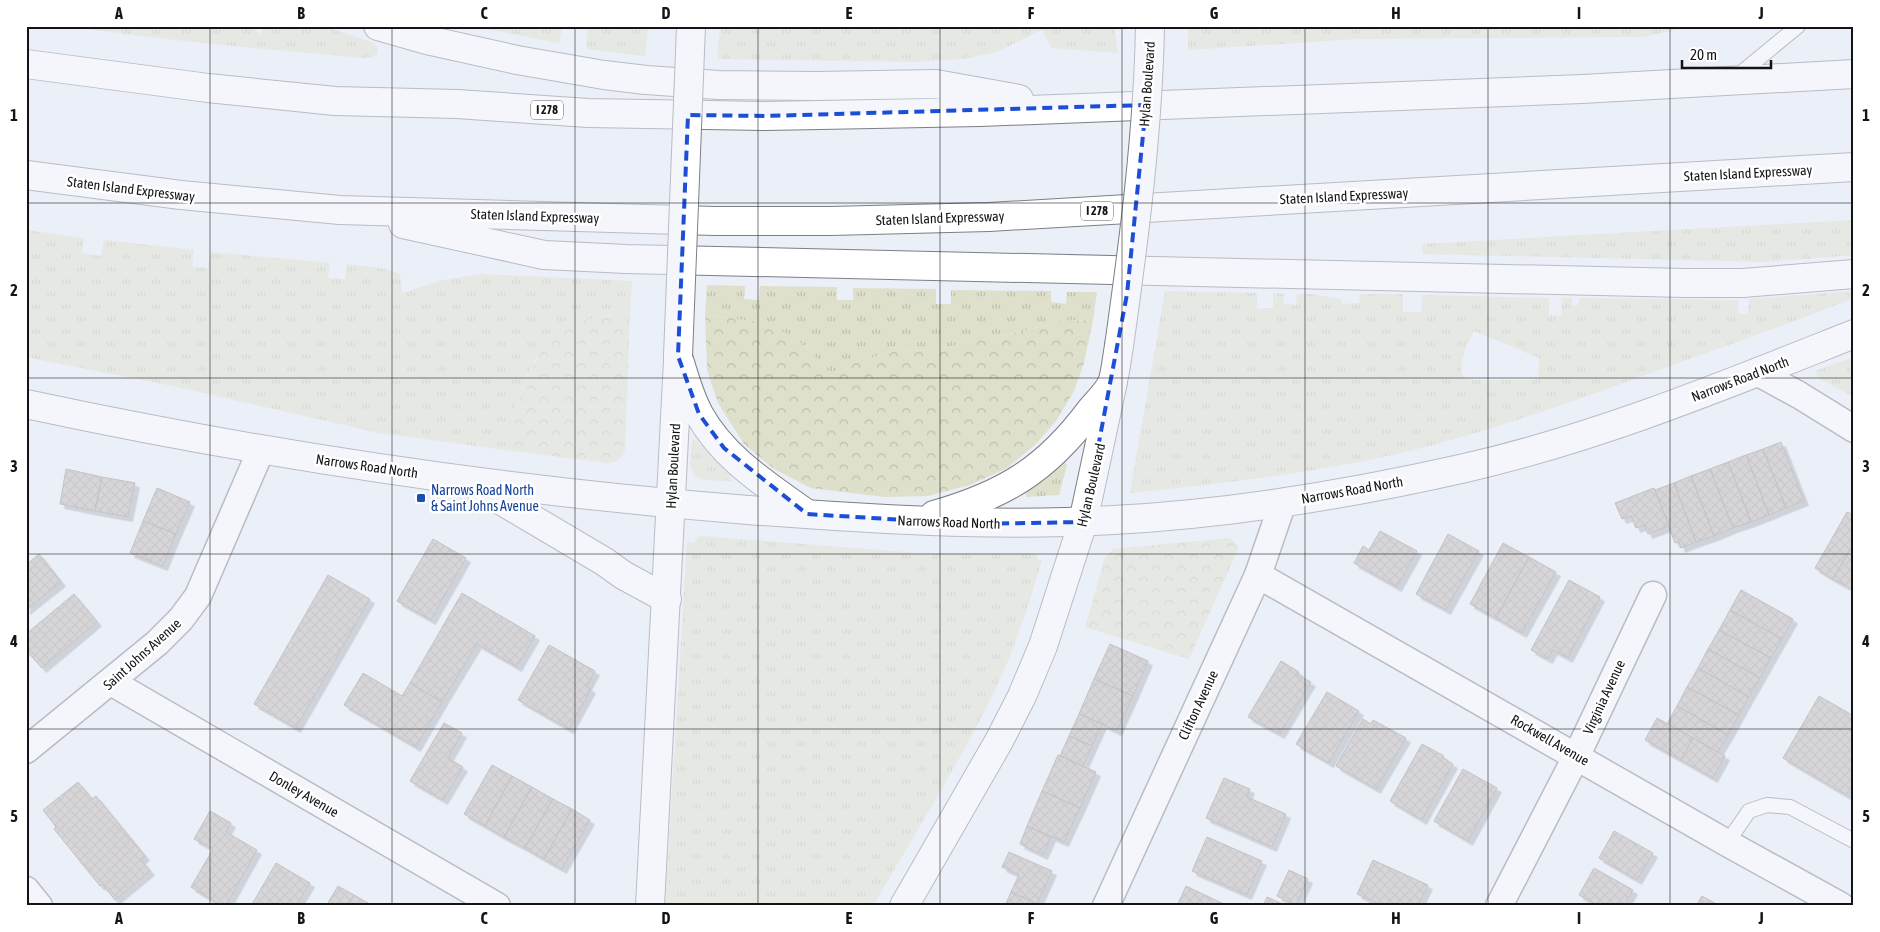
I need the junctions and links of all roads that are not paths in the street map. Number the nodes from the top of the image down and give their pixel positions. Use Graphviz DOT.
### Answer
graph roads {
  1 [pos="378,26"];
  2 [pos="691,26"];
  3 [pos="1138,26"];
  4 [pos="1150,26"];
  5 [pos="1798,26"];
  6 [pos="1149,56"];
  7 [pos="26,64"];
  8 [pos="1854,74"];
  9 [pos="1730,81"];
  10 [pos="1070,108"];
  11 [pos="1854,166"];
  12 [pos="26,176"];
  13 [pos="340,210"];
  14 [pos="1854,274"];
  15 [pos="1854,334"];
  16 [pos="678,356"];
  17 [pos="1757,372"];
  18 [pos="1113,382"];
  19 [pos="26,404"];
  20 [pos="1854,429"];
  21 [pos="261,450"];
  22 [pos="465,479"];
  23 [pos="1283,502"];
  24 [pos="672,504"];
  25 [pos="807,514"];
  26 [pos="916,521"];
  27 [pos="1082,522"];
  28 [pos="1258,575"];
  29 [pos="1653,595"];
  30 [pos="667,599"];
  31 [pos="111,682"];
  32 [pos="30,738"];
  33 [pos="1577,755"];
  34 [pos="1854,841"];
  35 [pos="1727,843"];
  36 [pos="26,890"];
  37 [pos="39,906"];
  38 [pos="497,906"];
  39 [pos="650,906"];
  40 [pos="904,906"];
  41 [pos="1106,906"];
  42 [pos="1499,906"];
  43 [pos="1841,906"];
  1 -- 10 [label="main road"];
  2 -- 16 [label="main road, Hylan Boulevard, bridge"];
  3 -- 6 [label="main road"];
  4 -- 6 [label="main road, Hylan Boulevard, bridge"];
  5 -- 9 [label="lane"];
  6 -- 18 [label="main road, Hylan Boulevard, bridge"];
  7 -- 10 [label="main road, I 278"];
  8 -- 9 [label="main road, I 278"];
  9 -- 10 [label="main road, I 278"];
  11 -- 13 [label="main road, Staten Island Expressway / I 278"];
  12 -- 13 [label="main road, Staten Island Expressway / I 278"];
  13 -- 14 [label="main road"];
  15 -- 17 [label="main road, Narrows Road North"];
  16 -- 24 [label="main road, Hylan Boulevard"];
  16 -- 25 [label="main road"];
  17 -- 20 [label="street"];
  17 -- 23 [label="main road, Narrows Road North"];
  18 -- 26 [label="main road"];
  18 -- 27 [label="main road, Hylan Boulevard"];
  19 -- 21 [label="main road, Narrows Road North"];
  21 -- 22 [label="main road, Narrows Road North"];
  21 -- 31 [label="street, Saint Johns Avenue"];
  22 -- 24 [label="main road, Narrows Road North"];
  22 -- 30 [label="main road"];
  23 -- 27 [label="main road, Narrows Road North"];
  23 -- 28 [label="street, Clifton Avenue"];
  24 -- 25 [label="main road, Narrows Road North"];
  24 -- 30 [label="main road, Hylan Boulevard"];
  25 -- 26 [label="main road, Narrows Road North"];
  26 -- 27 [label="main road, Narrows Road North"];
  27 -- 40 [label="main road, Hylan Boulevard"];
  28 -- 33 [label="street, Rockwell Avenue"];
  28 -- 41 [label="street, Clifton Avenue"];
  29 -- 33 [label="street, Virginia Avenue"];
  30 -- 39 [label="main road, Hylan Boulevard"];
  31 -- 32 [label="street, Saint Johns Avenue"];
  31 -- 38 [label="street, Donley Avenue"];
  33 -- 35 [label="street, Rockwell Avenue"];
  33 -- 42 [label="street, Virginia Avenue"];
  34 -- 35 [label="lane"];
  35 -- 43 [label="street, Rockwell Avenue"];
  36 -- 37 [label="street"];
}
